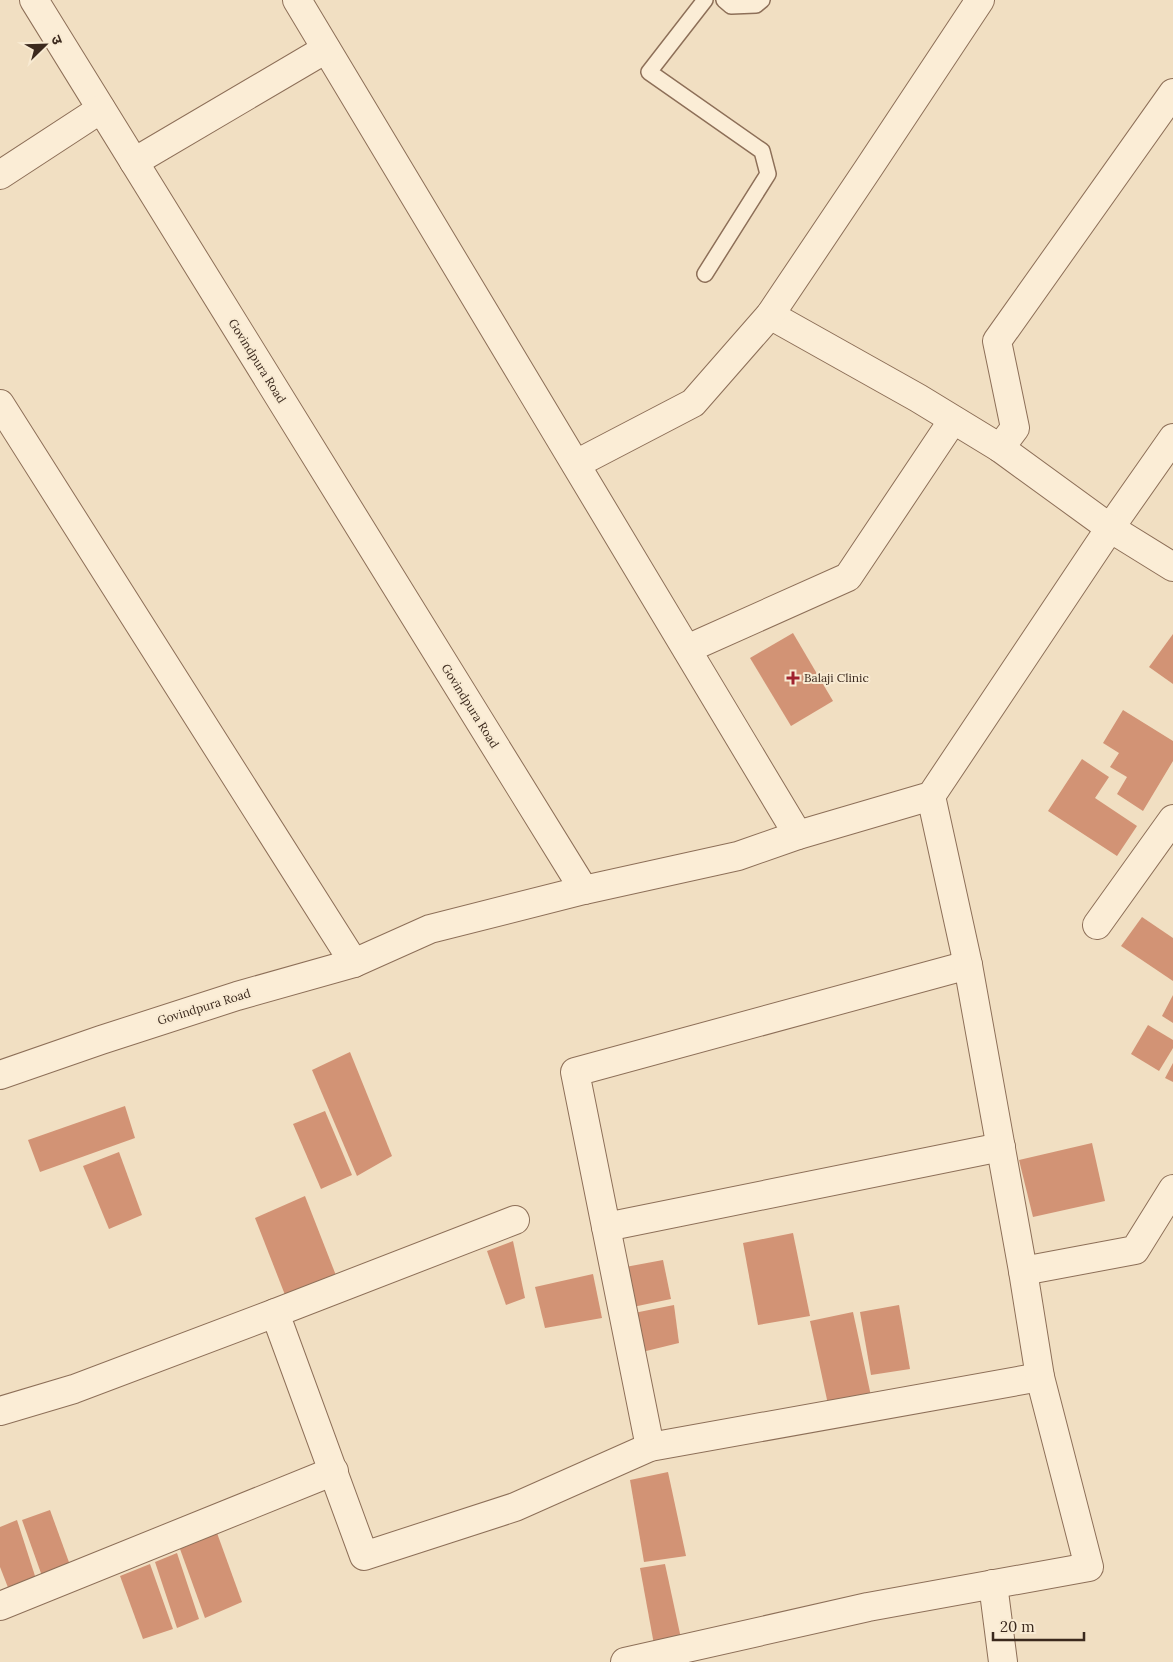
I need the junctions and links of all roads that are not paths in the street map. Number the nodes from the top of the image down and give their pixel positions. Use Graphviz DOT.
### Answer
graph roads {
  1 [pos="34,0"];
  2 [pos="297,0"];
  3 [pos="705,0"];
  4 [pos="724,0"];
  5 [pos="762,0"];
  6 [pos="980,0"];
  7 [pos="326,49"];
  8 [pos="1173,93"];
  9 [pos="101,109"];
  10 [pos="134,162"];
  11 [pos="0,176"];
  12 [pos="705,274"];
  13 [pos="770,315"];
  14 [pos="0,404"];
  15 [pos="953,420"];
  16 [pos="1173,438"];
  17 [pos="1000,448"];
  18 [pos="576,464"];
  19 [pos="1110,528"];
  20 [pos="1173,567"];
  21 [pos="687,650"];
  22 [pos="931,796"];
  23 [pos="1173,819"];
  24 [pos="798,835"];
  25 [pos="584,890"];
  26 [pos="1097,925"];
  27 [pos="354,963"];
  28 [pos="968,965"];
  29 [pos="0,1075"];
  30 [pos="1001,1147"];
  31 [pos="1173,1189"];
  32 [pos="515,1220"];
  33 [pos="606,1227"];
  34 [pos="1023,1271"];
  35 [pos="274,1313"];
  36 [pos="1040,1377"];
  37 [pos="0,1411"];
  38 [pos="650,1447"];
  39 [pos="334,1471"];
  40 [pos="993,1584"];
  41 [pos="0,1606"];
  42 [pos="625,1662"];
  43 [pos="1003,1662"];
  1 -- 9 [label="street, Govindpura Road"];
  2 -- 7 [label="street"];
  3 -- 12 [label="lane"];
  4 -- 5 [label="lane"];
  6 -- 13 [label="street"];
  7 -- 10 [label="street"];
  7 -- 18 [label="street"];
  8 -- 17 [label="street"];
  9 -- 10 [label="street, Govindpura Road"];
  9 -- 11 [label="street"];
  10 -- 25 [label="street, Govindpura Road"];
  13 -- 15 [label="street"];
  13 -- 18 [label="street"];
  14 -- 27 [label="street"];
  15 -- 17 [label="street"];
  15 -- 21 [label="street"];
  16 -- 19 [label="street"];
  17 -- 19 [label="street"];
  18 -- 21 [label="street"];
  19 -- 20 [label="street"];
  19 -- 22 [label="street"];
  21 -- 24 [label="street"];
  22 -- 24 [label="street"];
  22 -- 28 [label="street"];
  23 -- 26 [label="street"];
  24 -- 25 [label="street"];
  25 -- 27 [label="street, Govindpura Road"];
  27 -- 29 [label="street, Govindpura Road"];
  28 -- 30 [label="street"];
  28 -- 33 [label="street"];
  30 -- 33 [label="street"];
  30 -- 34 [label="street"];
  31 -- 34 [label="street"];
  32 -- 35 [label="street"];
  33 -- 38 [label="street"];
  34 -- 36 [label="street"];
  35 -- 37 [label="street"];
  35 -- 39 [label="street"];
  36 -- 38 [label="street"];
  36 -- 40 [label="street"];
  38 -- 39 [label="street"];
  39 -- 41 [label="street"];
  40 -- 42 [label="street"];
  40 -- 43 [label="street"];
}
